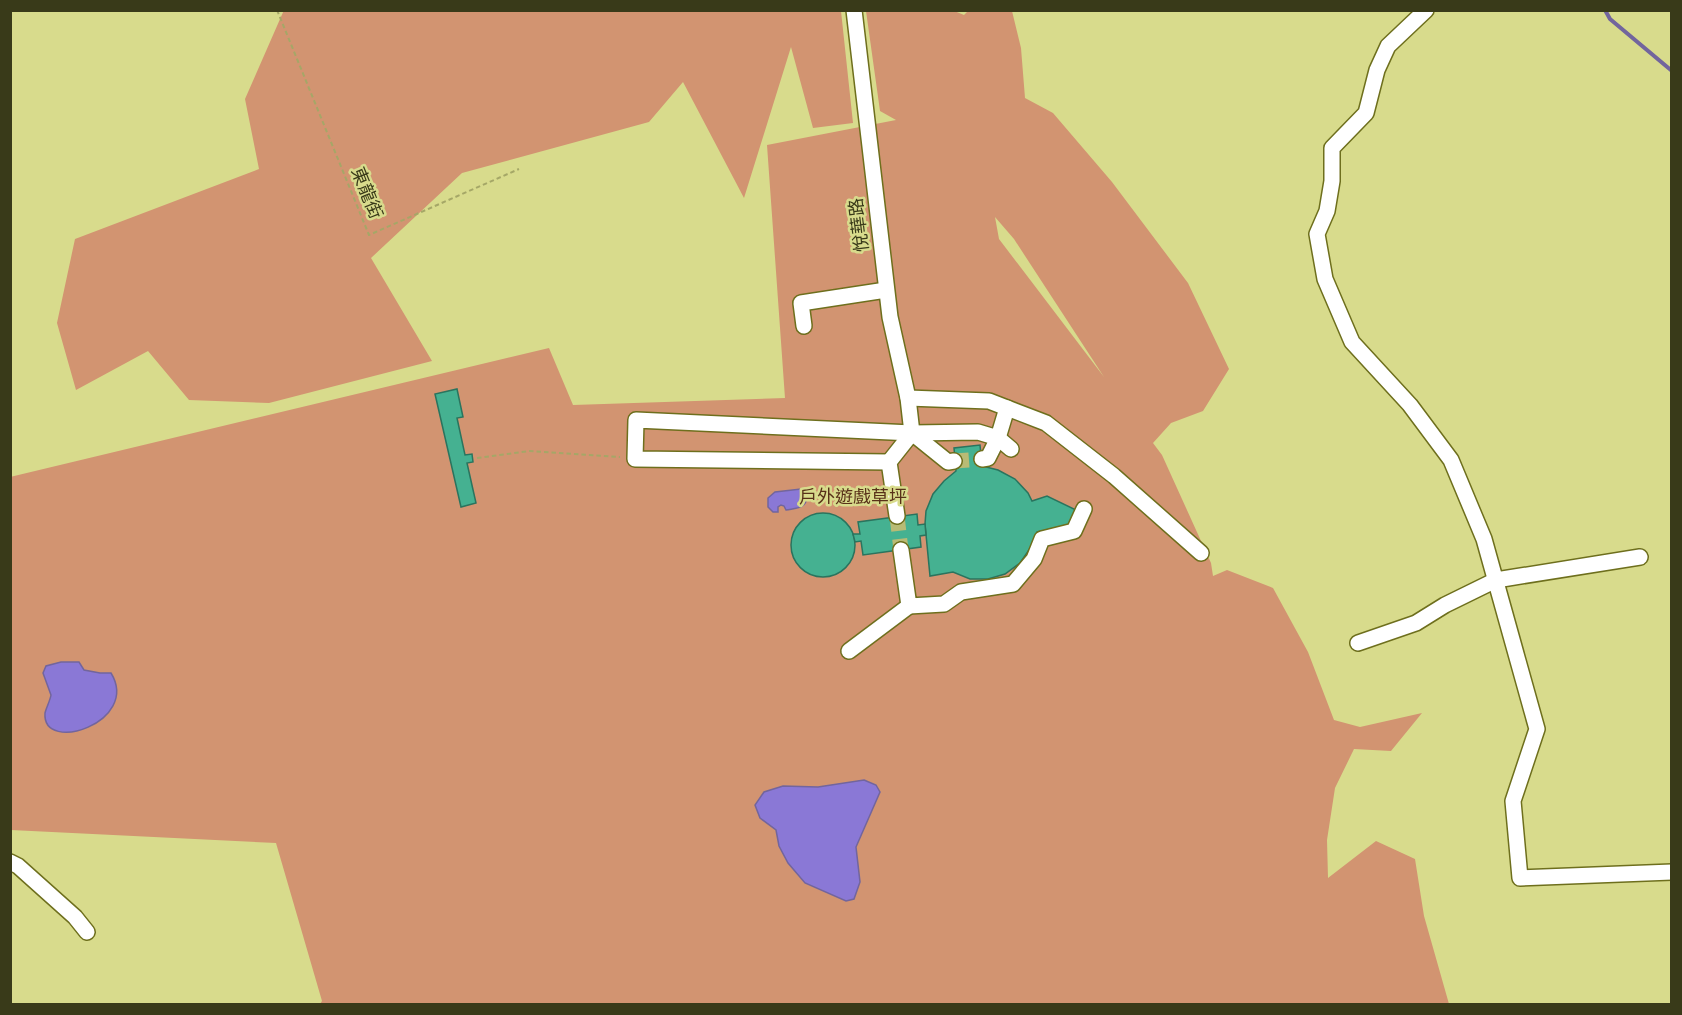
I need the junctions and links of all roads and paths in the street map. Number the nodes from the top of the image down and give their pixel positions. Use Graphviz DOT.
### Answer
graph roads {
  1 [pos="277,10"];
  2 [pos="854,10"];
  3 [pos="1426,10"];
  4 [pos="519,169"];
  5 [pos="886,290"];
  6 [pos="804,326"];
  7 [pos="908,398"];
  8 [pos="1007,408"];
  9 [pos="912,433"];
  10 [pos="998,438"];
  11 [pos="1011,449"];
  12 [pos="477,458"];
  13 [pos="634,459"];
  14 [pos="982,459"];
  15 [pos="954,461"];
  16 [pos="889,462"];
  17 [pos="1084,508"];
  18 [pos="897,516"];
  19 [pos="901,550"];
  20 [pos="1201,553"];
  21 [pos="1640,557"];
  22 [pos="1496,580"];
  23 [pos="909,606"];
  24 [pos="1358,643"];
  25 [pos="849,651"];
  26 [pos="10,862"];
  27 [pos="1671,872"];
  28 [pos="87,932"];
  1 -- 4 [label="path, 東龍街"];
  2 -- 5 [label="street, 悅華路"];
  3 -- 22 [label="street"];
  5 -- 6 [label="street"];
  5 -- 7 [label="street, 悅華路"];
  7 -- 8 [label="street"];
  7 -- 9 [label="street, 悅華路"];
  8 -- 10 [label="street"];
  8 -- 20 [label="street"];
  9 -- 10 [label="street"];
  9 -- 13 [label="street"];
  9 -- 15 [label="street"];
  9 -- 16 [label="street"];
  10 -- 11 [label="street"];
  10 -- 14 [label="street"];
  12 -- 13 [label="path"];
  13 -- 16 [label="street"];
  16 -- 18 [label="street"];
  17 -- 23 [label="street"];
  19 -- 23 [label="street"];
  21 -- 22 [label="street"];
  22 -- 24 [label="street"];
  22 -- 27 [label="street"];
  23 -- 25 [label="street"];
  26 -- 28 [label="street"];
}
